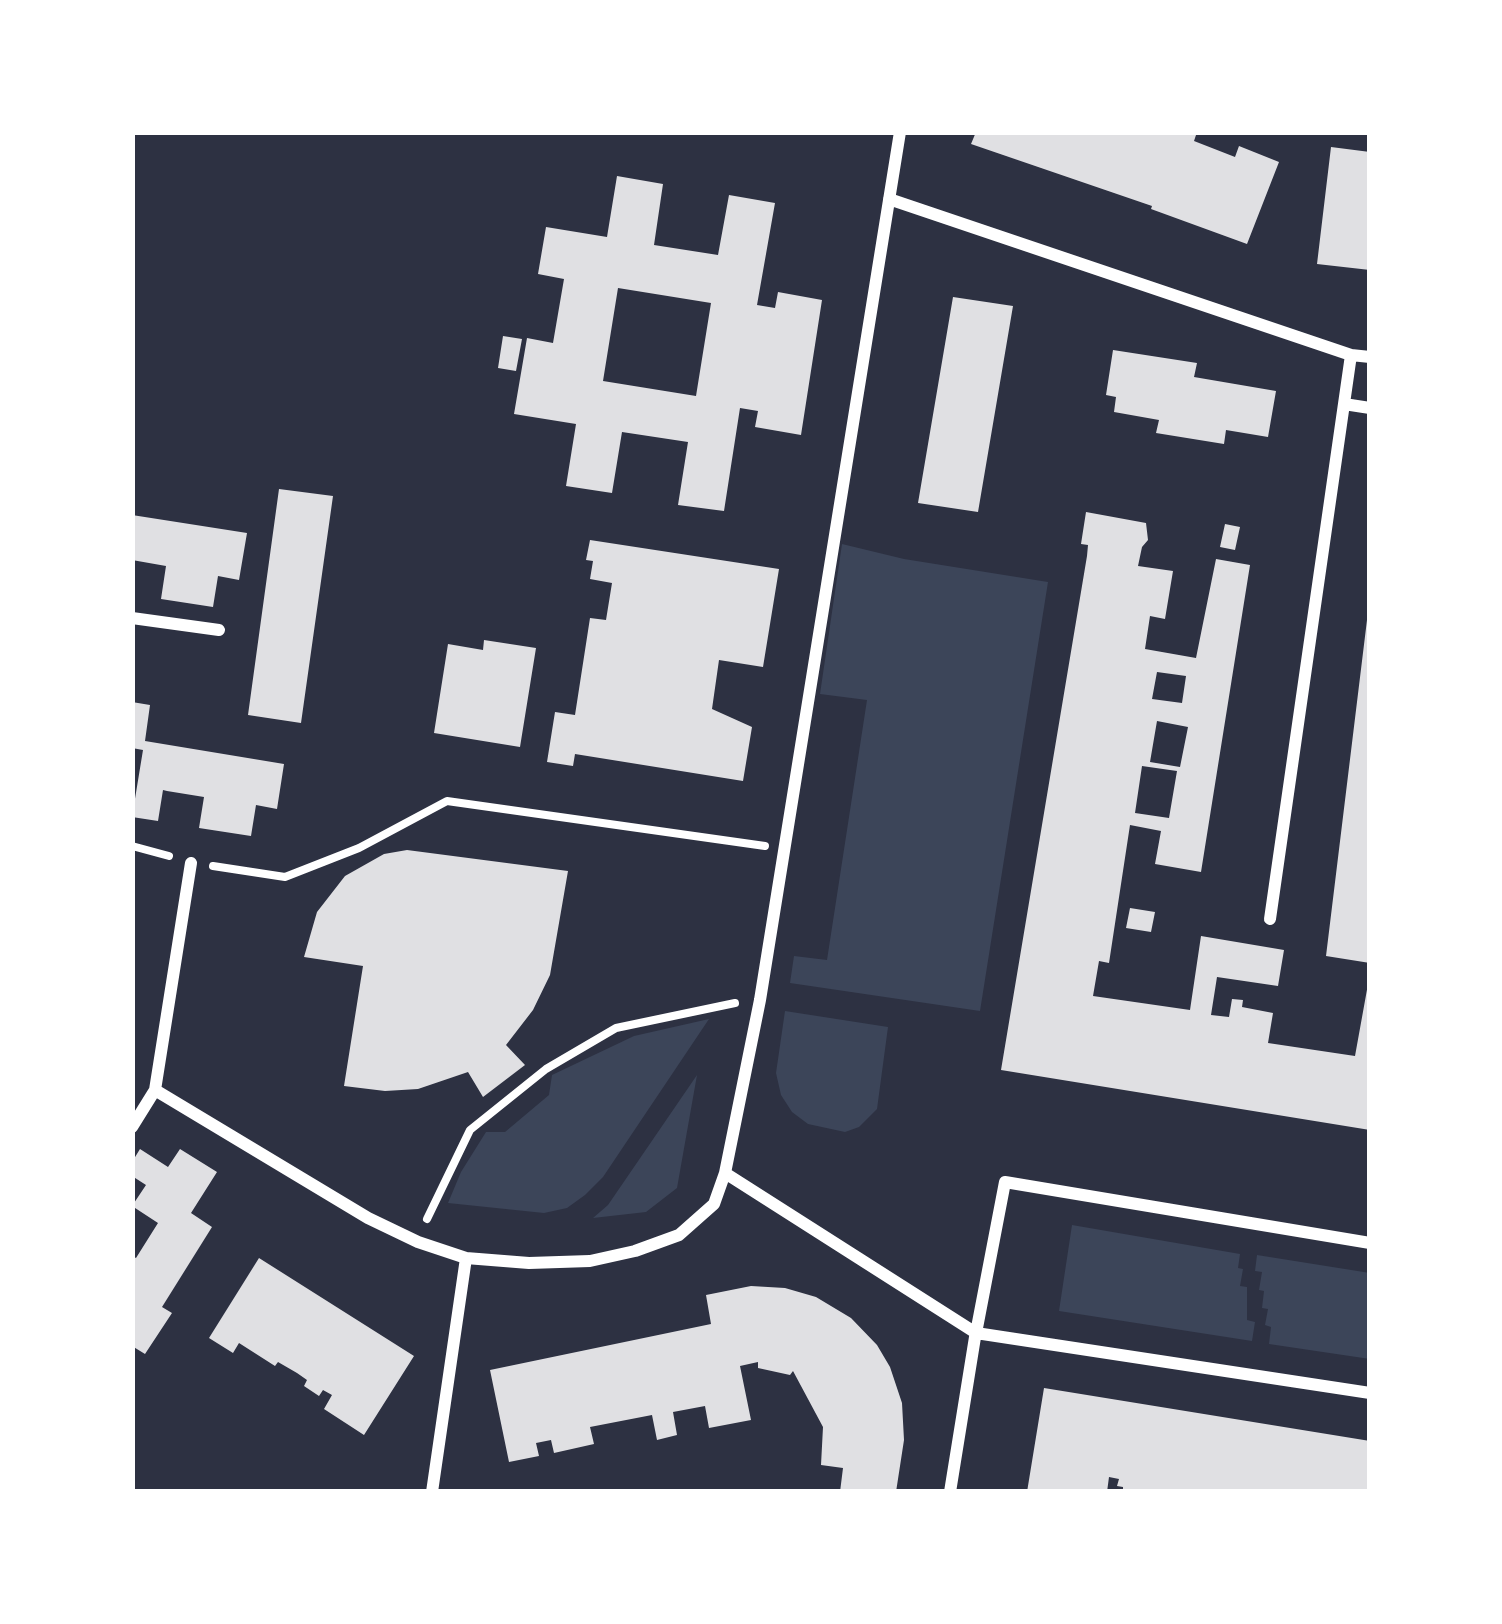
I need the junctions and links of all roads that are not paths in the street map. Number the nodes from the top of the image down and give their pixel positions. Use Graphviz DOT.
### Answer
graph roads {
  1 [pos="900,132"];
  2 [pos="889,199"];
  3 [pos="1351,355"];
  4 [pos="1370,357"];
  5 [pos="1344,404"];
  6 [pos="1370,408"];
  7 [pos="132,617"];
  8 [pos="219,630"];
  9 [pos="190,862"];
  10 [pos="1270,919"];
  11 [pos="155,1090"];
  12 [pos="132,1127"];
  13 [pos="725,1173"];
  14 [pos="1370,1243"];
  15 [pos="466,1258"];
  16 [pos="976,1333"];
  17 [pos="1370,1393"];
  18 [pos="432,1492"];
  19 [pos="950,1492"];
  1 -- 2 [label="street"];
  2 -- 3 [label="street"];
  2 -- 13 [label="street"];
  3 -- 4 [label="street"];
  3 -- 5 [label="street"];
  5 -- 6 [label="street"];
  5 -- 10 [label="street"];
  7 -- 8 [label="street"];
  9 -- 11 [label="street"];
  11 -- 12 [label="street"];
  11 -- 15 [label="street"];
  13 -- 15 [label="street"];
  13 -- 16 [label="street"];
  14 -- 16 [label="street"];
  15 -- 18 [label="street"];
  16 -- 17 [label="street"];
  16 -- 19 [label="street"];
}
